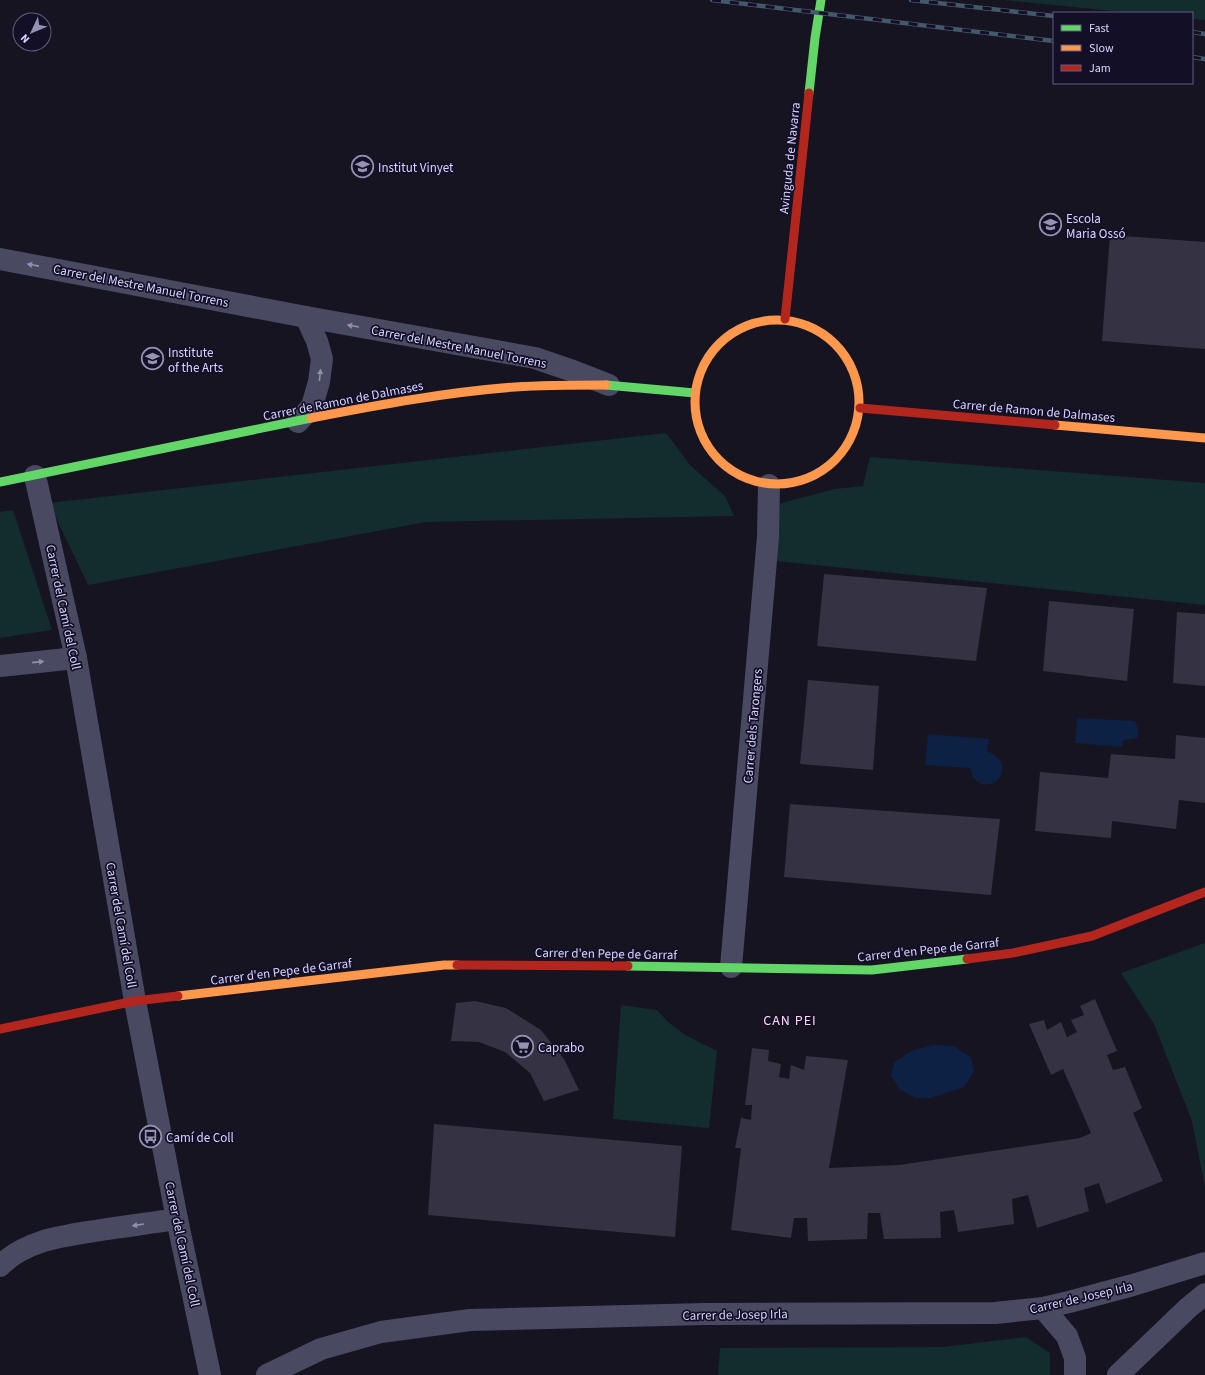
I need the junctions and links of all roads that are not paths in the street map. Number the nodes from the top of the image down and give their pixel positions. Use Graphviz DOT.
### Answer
graph roads {
  1 [pos="821,0"];
  2 [pos="0,259"];
  3 [pos="306,317"];
  4 [pos="785,319"];
  5 [pos="609,385"];
  6 [pos="694,393"];
  7 [pos="860,408"];
  8 [pos="298,422"];
  9 [pos="1205,438"];
  10 [pos="35,476"];
  11 [pos="0,482"];
  12 [pos="769,485"];
  13 [pos="76,658"];
  14 [pos="0,666"];
  15 [pos="1205,892"];
  16 [pos="731,967"];
  17 [pos="135,1001"];
  18 [pos="0,1029"];
  19 [pos="177,1219"];
  20 [pos="3,1258"];
  21 [pos="1205,1263"];
  22 [pos="1205,1294"];
  23 [pos="1043,1308"];
  24 [pos="210,1375"];
  25 [pos="267,1375"];
  26 [pos="1074,1375"];
  27 [pos="1118,1375"];
  1 -- 4 [label="street, Avinguda de Navarra"];
  3 -- 2 [label="street, Carrer del Mestre Manuel Torrens, one-way"];
  5 -- 3 [label="street, Carrer del Mestre Manuel Torrens, one-way"];
  8 -- 3 [label="street, one-way"];
  4 -- 6 [label="street"];
  4 -- 7 [label="street"];
  5 -- 6 [label="street, Carrer de Ramon de Dalmases"];
  5 -- 8 [label="street, Carrer de Ramon de Dalmases"];
  6 -- 12 [label="street"];
  7 -- 9 [label="street, Carrer de Ramon de Dalmases"];
  7 -- 12 [label="street"];
  8 -- 10 [label="street, Carrer de Ramon de Dalmases"];
  10 -- 11 [label="street, Carrer de Ramon de Dalmases"];
  10 -- 13 [label="street, Carrer del Camí del Coll"];
  12 -- 16 [label="street, Carrer dels Tarongers"];
  14 -- 13 [label="street, one-way"];
  13 -- 17 [label="street, Carrer del Camí del Coll"];
  15 -- 16 [label="street, Carrer d'en Pepe de Garraf"];
  16 -- 17 [label="street, Carrer d'en Pepe de Garraf"];
  17 -- 18 [label="street, Carrer d'en Pepe de Garraf"];
  17 -- 19 [label="street, Carrer del Camí del Coll"];
  19 -- 20 [label="street, one-way"];
  19 -- 24 [label="street, Carrer del Camí del Coll"];
  21 -- 23 [label="street, Carrer de Josep Irla"];
  22 -- 27 [label="street"];
  23 -- 25 [label="street, Carrer de Josep Irla"];
  23 -- 26 [label="street"];
}
